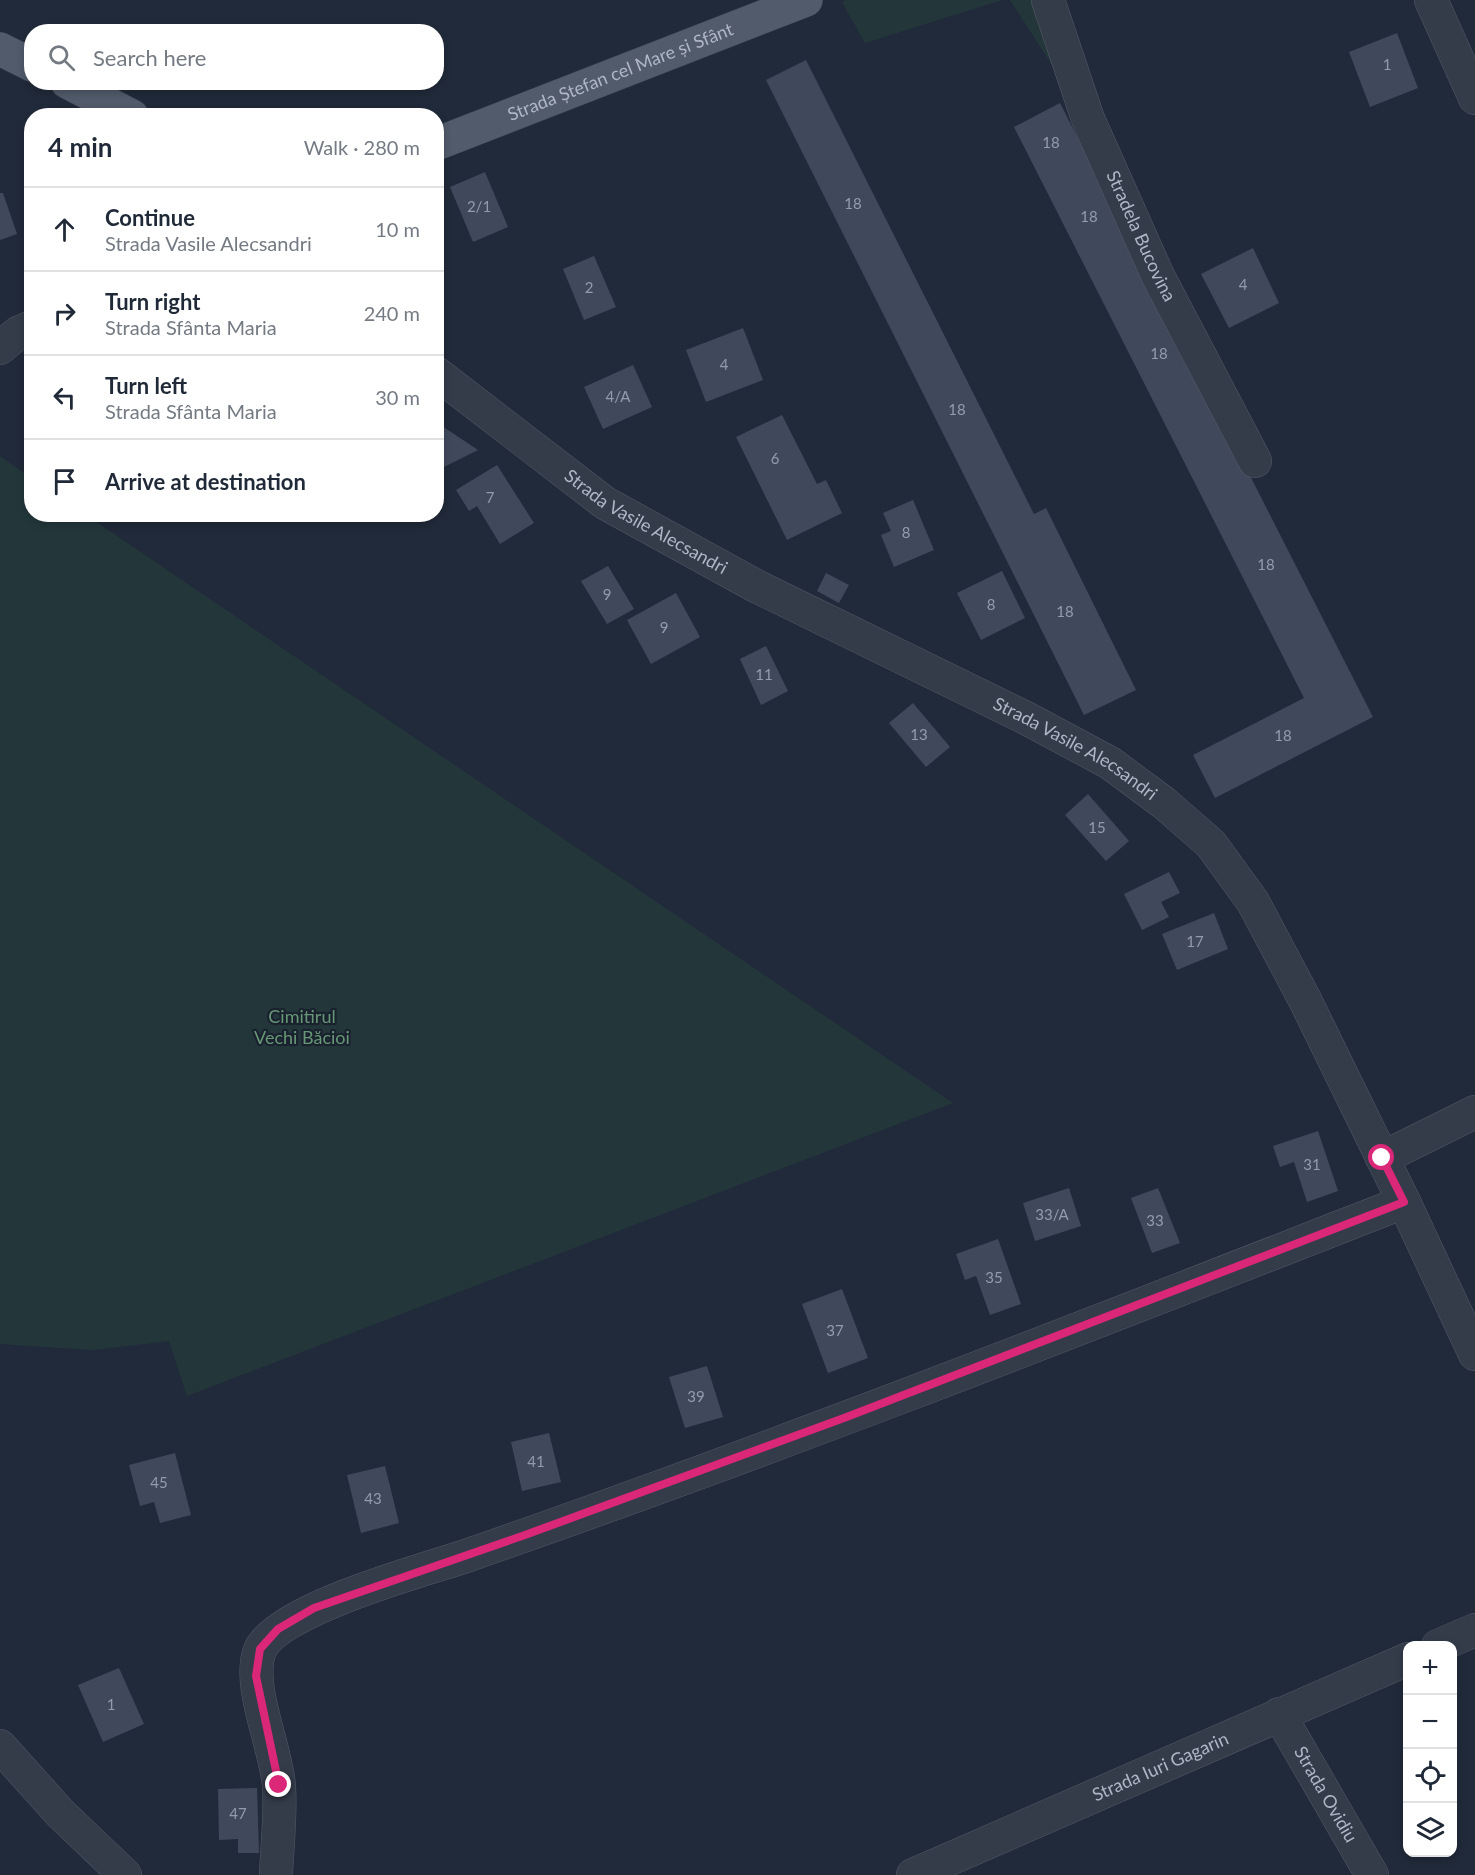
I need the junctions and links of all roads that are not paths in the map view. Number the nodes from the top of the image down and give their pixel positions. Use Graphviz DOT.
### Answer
graph roads {
  1 [pos="806,0"];
  2 [pos="1048,0"];
  3 [pos="1431,0"];
  4 [pos="0,49"];
  5 [pos="24,61"];
  6 [pos="82,90"];
  7 [pos="1475,98"];
  8 [pos="117,108"];
  9 [pos="444,141"];
  10 [pos="24,330"];
  11 [pos="0,348"];
  12 [pos="444,380"];
  13 [pos="1255,461"];
  14 [pos="1475,1112"];
  15 [pos="1382,1158"];
  16 [pos="1404,1202"];
  17 [pos="1475,1354"];
  18 [pos="1475,1629"];
  19 [pos="1449,1641"];
  20 [pos="1403,1661"];
  21 [pos="1279,1714"];
  22 [pos="0,1746"];
  23 [pos="125,1875"];
  24 [pos="276,1875"];
  25 [pos="913,1875"];
  26 [pos="1372,1875"];
  1 -- 9 [label="main road, Strada Ștefan cel Mare și Sfânt"];
  2 -- 13 [label="street, Stradela Bucovina"];
  3 -- 7 [label="street"];
  4 -- 5 [label="main road"];
  6 -- 8 [label="main road"];
  10 -- 11 [label="street"];
  12 -- 15 [label="street, Strada Vasile Alecsandri"];
  14 -- 15 [label="street"];
  15 -- 16 [label="street, Strada Vasile Alecsandri"];
  16 -- 17 [label="street, Strada Vasile Alecsandri"];
  16 -- 24 [label="street"];
  18 -- 19 [label="street"];
  20 -- 21 [label="street, Strada Iuri Gagarin"];
  21 -- 25 [label="street, Strada Iuri Gagarin"];
  21 -- 26 [label="street, Strada Ovidiu"];
  22 -- 23 [label="street"];
}
